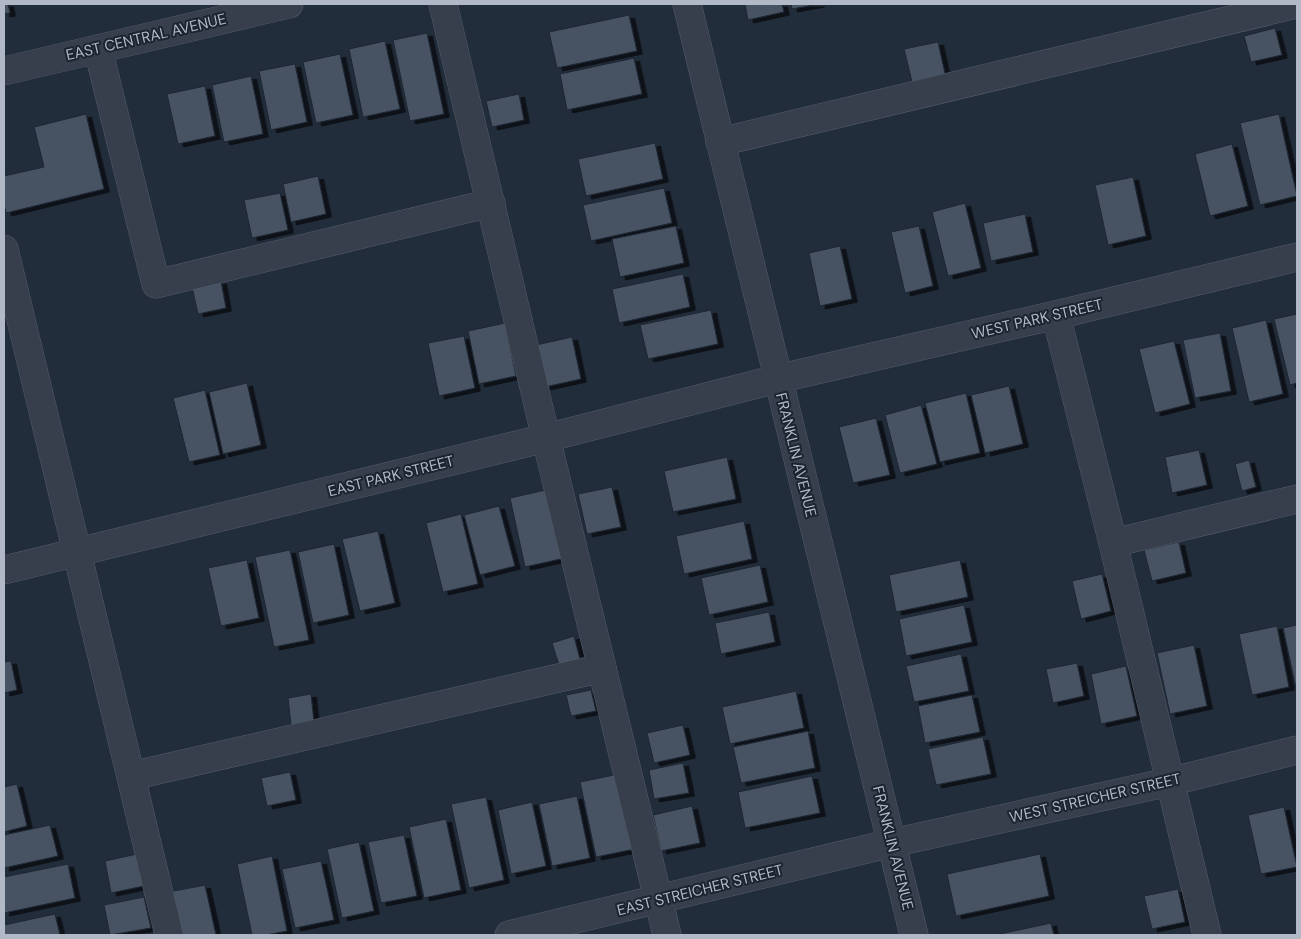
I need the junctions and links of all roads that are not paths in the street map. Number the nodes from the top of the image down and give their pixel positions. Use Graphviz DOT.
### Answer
graph roads {
  1 [pos="289,4"];
  2 [pos="443,4"];
  3 [pos="687,4"];
  4 [pos="1297,4"];
  5 [pos="98,49"];
  6 [pos="4,71"];
  7 [pos="720,142"];
  8 [pos="491,203"];
  9 [pos="4,249"];
  10 [pos="1297,257"];
  11 [pos="1056,315"];
  12 [pos="777,379"];
  13 [pos="546,438"];
  14 [pos="1297,499"];
  15 [pos="1113,544"];
  16 [pos="77,552"];
  17 [pos="4,570"];
  18 [pos="602,668"];
  19 [pos="1297,750"];
  20 [pos="131,776"];
  21 [pos="1169,782"];
  22 [pos="892,843"];
  23 [pos="659,900"];
  24 [pos="170,935"];
  25 [pos="509,935"];
  26 [pos="667,935"];
  27 [pos="914,935"];
  28 [pos="1207,935"];
  1 -- 5 [label="street, EAST CENTRAL AVENUE"];
  2 -- 8 [label="street"];
  3 -- 7 [label="street, FRANKLIN AVENUE"];
  4 -- 7 [label="street"];
  5 -- 6 [label="street, EAST CENTRAL AVENUE"];
  5 -- 8 [label="street"];
  7 -- 12 [label="street, FRANKLIN AVENUE"];
  8 -- 13 [label="street"];
  9 -- 16 [label="street"];
  10 -- 11 [label="street, WEST PARK STREET"];
  11 -- 12 [label="street, WEST PARK STREET"];
  11 -- 15 [label="street"];
  12 -- 13 [label="street, EAST PARK STREET"];
  12 -- 22 [label="street, FRANKLIN AVENUE"];
  13 -- 16 [label="street, EAST PARK STREET"];
  13 -- 18 [label="street"];
  14 -- 15 [label="street"];
  15 -- 21 [label="street"];
  16 -- 17 [label="street, EAST PARK STREET"];
  16 -- 20 [label="street"];
  18 -- 20 [label="street"];
  18 -- 23 [label="street"];
  19 -- 21 [label="street, WEST STREICHER STREET"];
  20 -- 24 [label="street"];
  21 -- 22 [label="street, WEST STREICHER STREET"];
  21 -- 28 [label="street"];
  22 -- 23 [label="street, EAST STREICHER STREET"];
  22 -- 27 [label="street, FRANKLIN AVENUE"];
  23 -- 25 [label="street, EAST STREICHER STREET"];
  23 -- 26 [label="street"];
}
